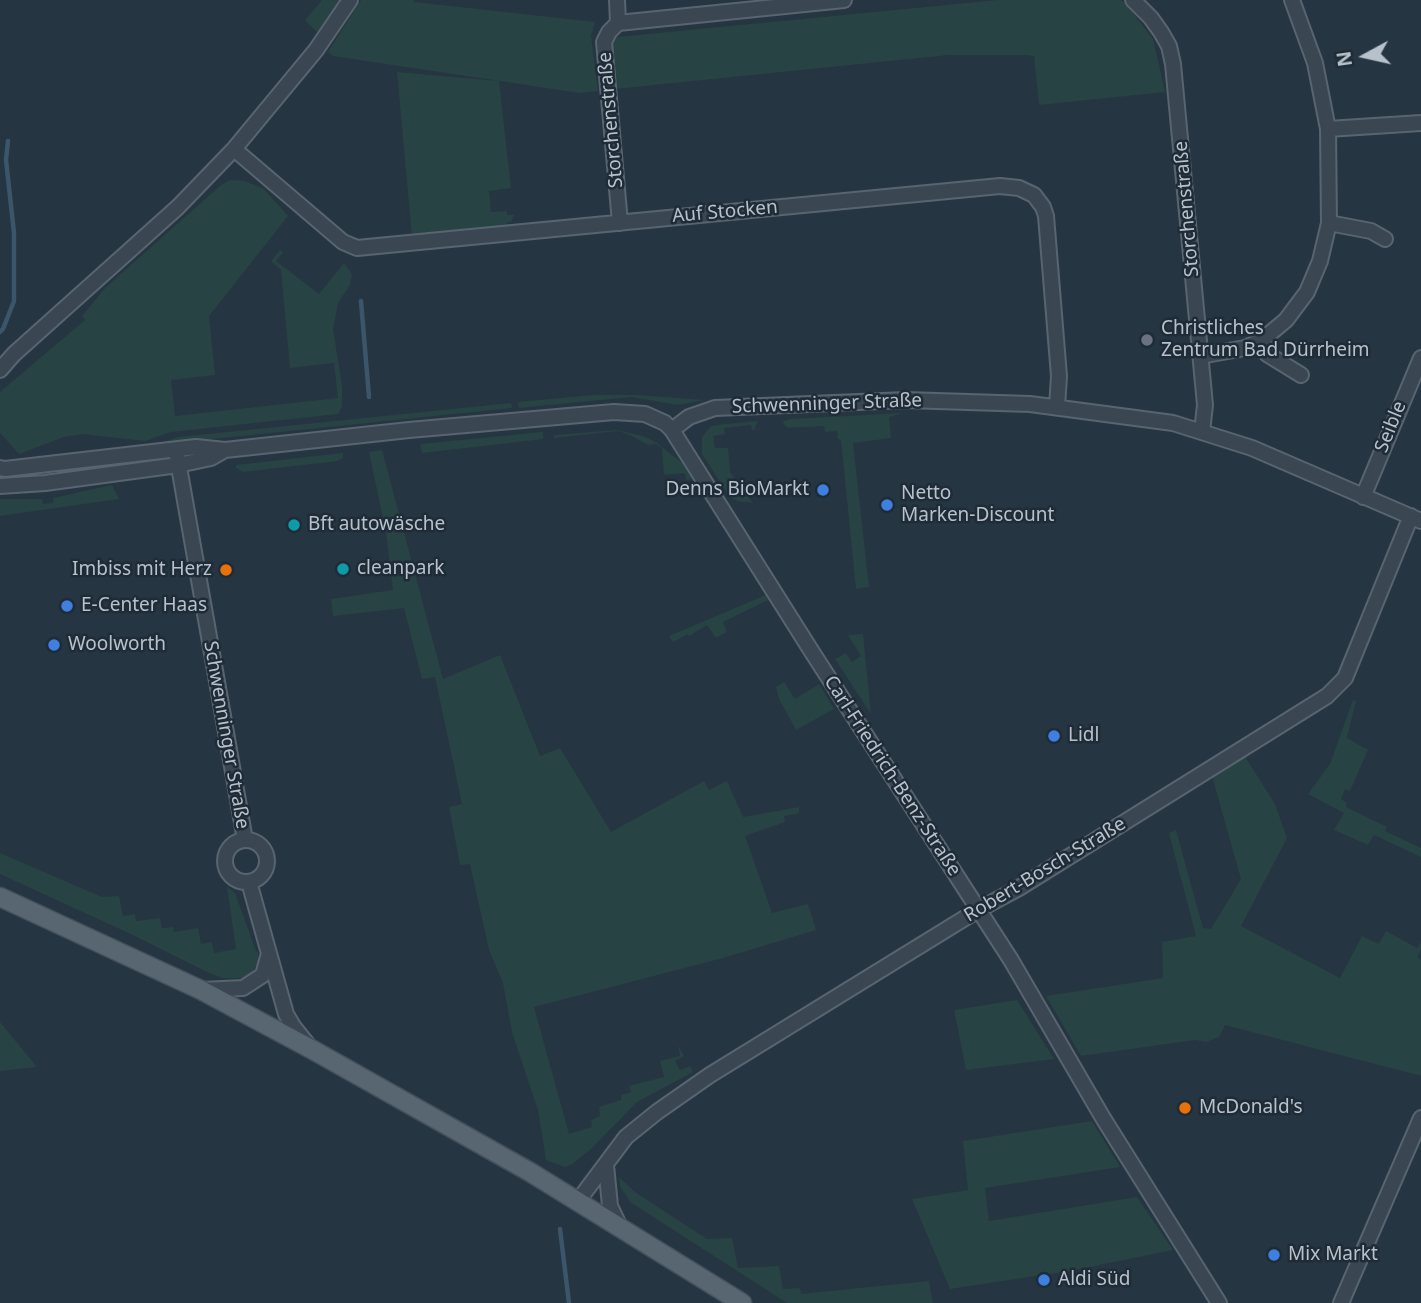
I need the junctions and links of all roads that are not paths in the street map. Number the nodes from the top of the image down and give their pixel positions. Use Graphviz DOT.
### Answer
graph roads {
  1 [pos="350,0"];
  2 [pos="617,0"];
  3 [pos="844,0"];
  4 [pos="1133,0"];
  5 [pos="1292,0"];
  6 [pos="826,1"];
  7 [pos="720,6"];
  8 [pos="618,23"];
  9 [pos="1421,123"];
  10 [pos="1328,129"];
  11 [pos="234,149"];
  12 [pos="620,223"];
  13 [pos="1329,223"];
  14 [pos="1385,239"];
  15 [pos="1256,343"];
  16 [pos="14,354"];
  17 [pos="1200,356"];
  18 [pos="1421,358"];
  19 [pos="0,362"];
  20 [pos="0,370"];
  21 [pos="1301,374"];
  22 [pos="1057,407"];
  23 [pos="673,430"];
  24 [pos="1202,432"];
  25 [pos="177,458"];
  26 [pos="0,467"];
  27 [pos="0,480"];
  28 [pos="24,484"];
  29 [pos="0,486"];
  30 [pos="1363,497"];
  31 [pos="1416,519"];
  32 [pos="245,840"];
  33 [pos="248,882"];
  34 [pos="0,897"];
  35 [pos="978,910"];
  36 [pos="268,952"];
  37 [pos="201,990"];
  38 [pos="313,1050"];
  39 [pos="1421,1118"];
  40 [pos="606,1165"];
  41 [pos="578,1201"];
  42 [pos="620,1227"];
  43 [pos="742,1303"];
  44 [pos="1219,1303"];
  45 [pos="1341,1303"];
  1 -- 11 [label="street"];
  2 -- 8 [label="street, Storchenstraße"];
  3 -- 6 [label="street, Storchenstraße"];
  4 -- 17 [label="street, Storchenstraße"];
  5 -- 10 [label="street"];
  6 -- 7 [label="street, Storchenstraße"];
  7 -- 8 [label="street, Storchenstraße"];
  8 -- 12 [label="street, Storchenstraße"];
  9 -- 10 [label="street"];
  10 -- 13 [label="street"];
  11 -- 12 [label="street, Auf Stocken"];
  11 -- 16 [label="street"];
  12 -- 22 [label="street, Auf Stocken"];
  13 -- 14 [label="street"];
  13 -- 15 [label="street"];
  15 -- 17 [label="street"];
  15 -- 21 [label="street"];
  16 -- 19 [label="street"];
  16 -- 20 [label="street"];
  17 -- 24 [label="street, Storchenstraße"];
  18 -- 30 [label="street, Seible"];
  22 -- 23 [label="street, Schwenninger Straße"];
  22 -- 24 [label="street, Schwenninger Straße"];
  23 -- 25 [label="street"];
  23 -- 35 [label="street, Carl-Friedrich-Benz-Straße"];
  24 -- 30 [label="street, Schwenninger Straße"];
  25 -- 26 [label="street"];
  25 -- 28 [label="street"];
  25 -- 32 [label="street, Schwenninger Straße"];
  27 -- 28 [label="street"];
  28 -- 29 [label="street"];
  30 -- 31 [label="street, Schwenninger Straße"];
  31 -- 35 [label="street, Robert-Bosch-Straße"];
  32 -- 33 [label="street, Schwenninger Straße"];
  32 -- 33 [label="street, Schwenninger Straße"];
  33 -- 36 [label="street"];
  34 -- 37 [label="main road"];
  35 -- 40 [label="street, Robert-Bosch-Straße"];
  35 -- 44 [label="street, Carl-Friedrich-Benz-Straße"];
  36 -- 37 [label="street"];
  36 -- 38 [label="street"];
  37 -- 38 [label="main road"];
  38 -- 41 [label="main road"];
  39 -- 45 [label="street"];
  40 -- 41 [label="street, Robert-Bosch-Straße"];
  40 -- 42 [label="street"];
  41 -- 42 [label="main road"];
  42 -- 43 [label="main road"];
}
